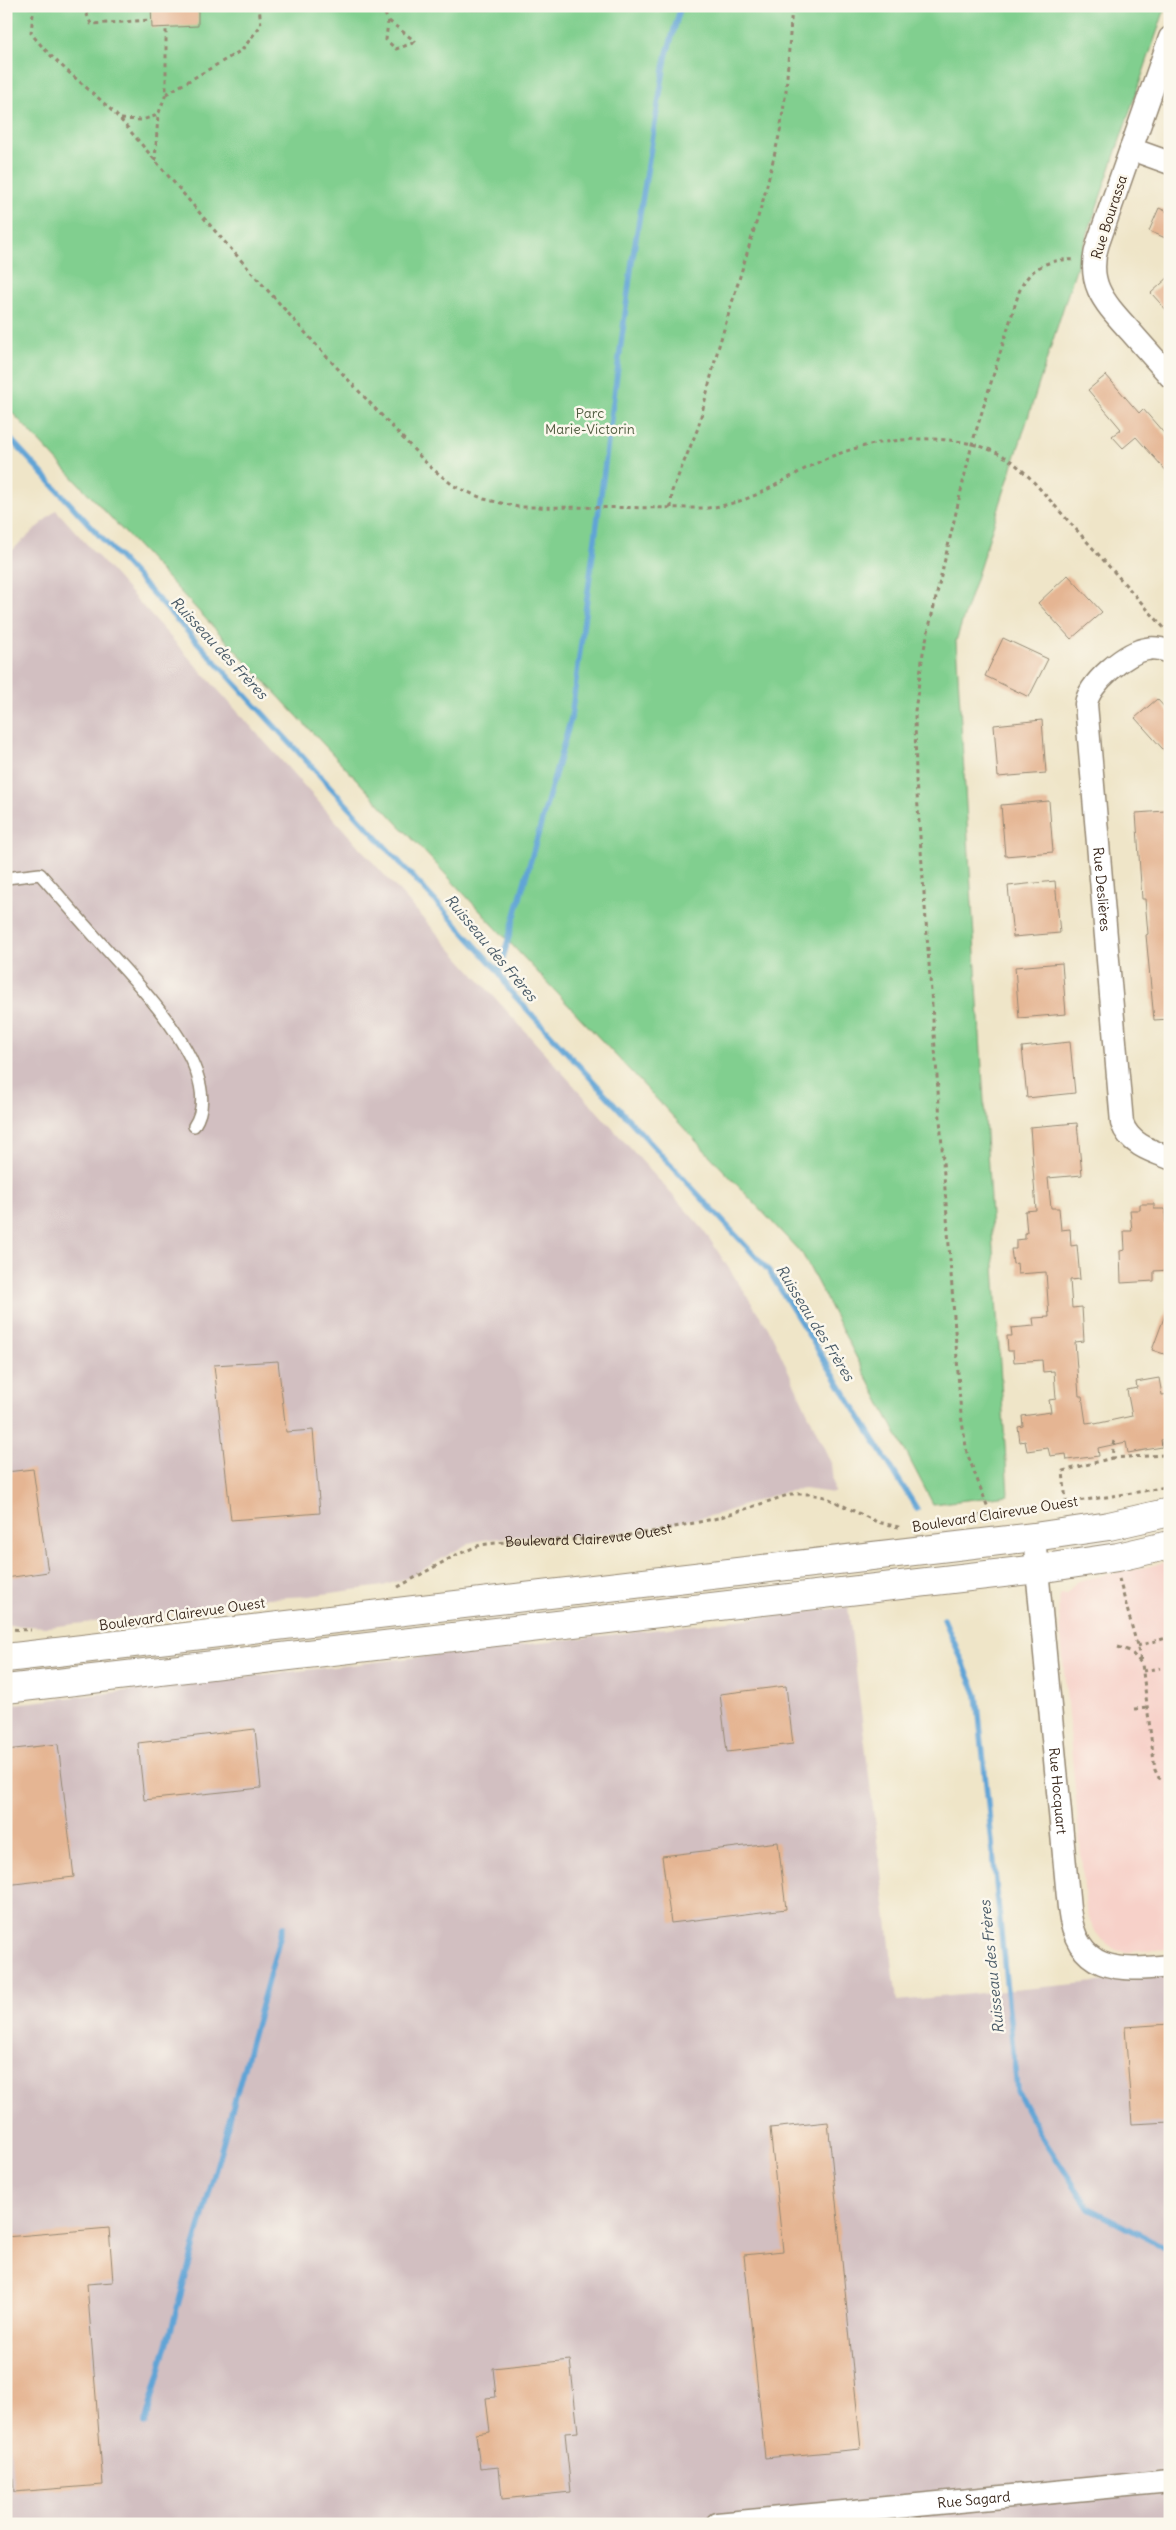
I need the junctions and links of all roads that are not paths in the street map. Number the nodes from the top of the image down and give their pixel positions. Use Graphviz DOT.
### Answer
graph roads {
  1 [pos="1170,38"];
  2 [pos="1131,149"];
  3 [pos="1170,163"];
  4 [pos="1170,376"];
  5 [pos="1168,643"];
  6 [pos="6,878"];
  7 [pos="194,1126"];
  8 [pos="1170,1158"];
  9 [pos="1170,1512"];
  10 [pos="1034,1537"];
  11 [pos="1170,1545"];
  12 [pos="1038,1569"];
  13 [pos="699,1577"];
  14 [pos="702,1608"];
  15 [pos="119,1644"];
  16 [pos="6,1658"];
  17 [pos="122,1676"];
  18 [pos="6,1689"];
  19 [pos="1170,1966"];
  20 [pos="1170,2481"];
  21 [pos="717,2524"];
  1 -- 2 [label="street, Rue Bourassa"];
  2 -- 3 [label="street"];
  2 -- 4 [label="street, Rue Bourassa"];
  5 -- 8 [label="street, Rue Deslières"];
  6 -- 7 [label="lane"];
  9 -- 10 [label="street, Boulevard Clairevue Ouest"];
  10 -- 12 [label="street, Rue Hocquart"];
  10 -- 13 [label="street, Boulevard Clairevue Ouest"];
  11 -- 12 [label="street"];
  12 -- 14 [label="street"];
  12 -- 19 [label="street, Rue Hocquart"];
  13 -- 14 [label="street"];
  13 -- 15 [label="street, Boulevard Clairevue Ouest"];
  14 -- 17 [label="street"];
  15 -- 16 [label="street, Boulevard Clairevue Ouest"];
  15 -- 17 [label="street"];
  17 -- 18 [label="street"];
  20 -- 21 [label="street, Rue Sagard"];
}
